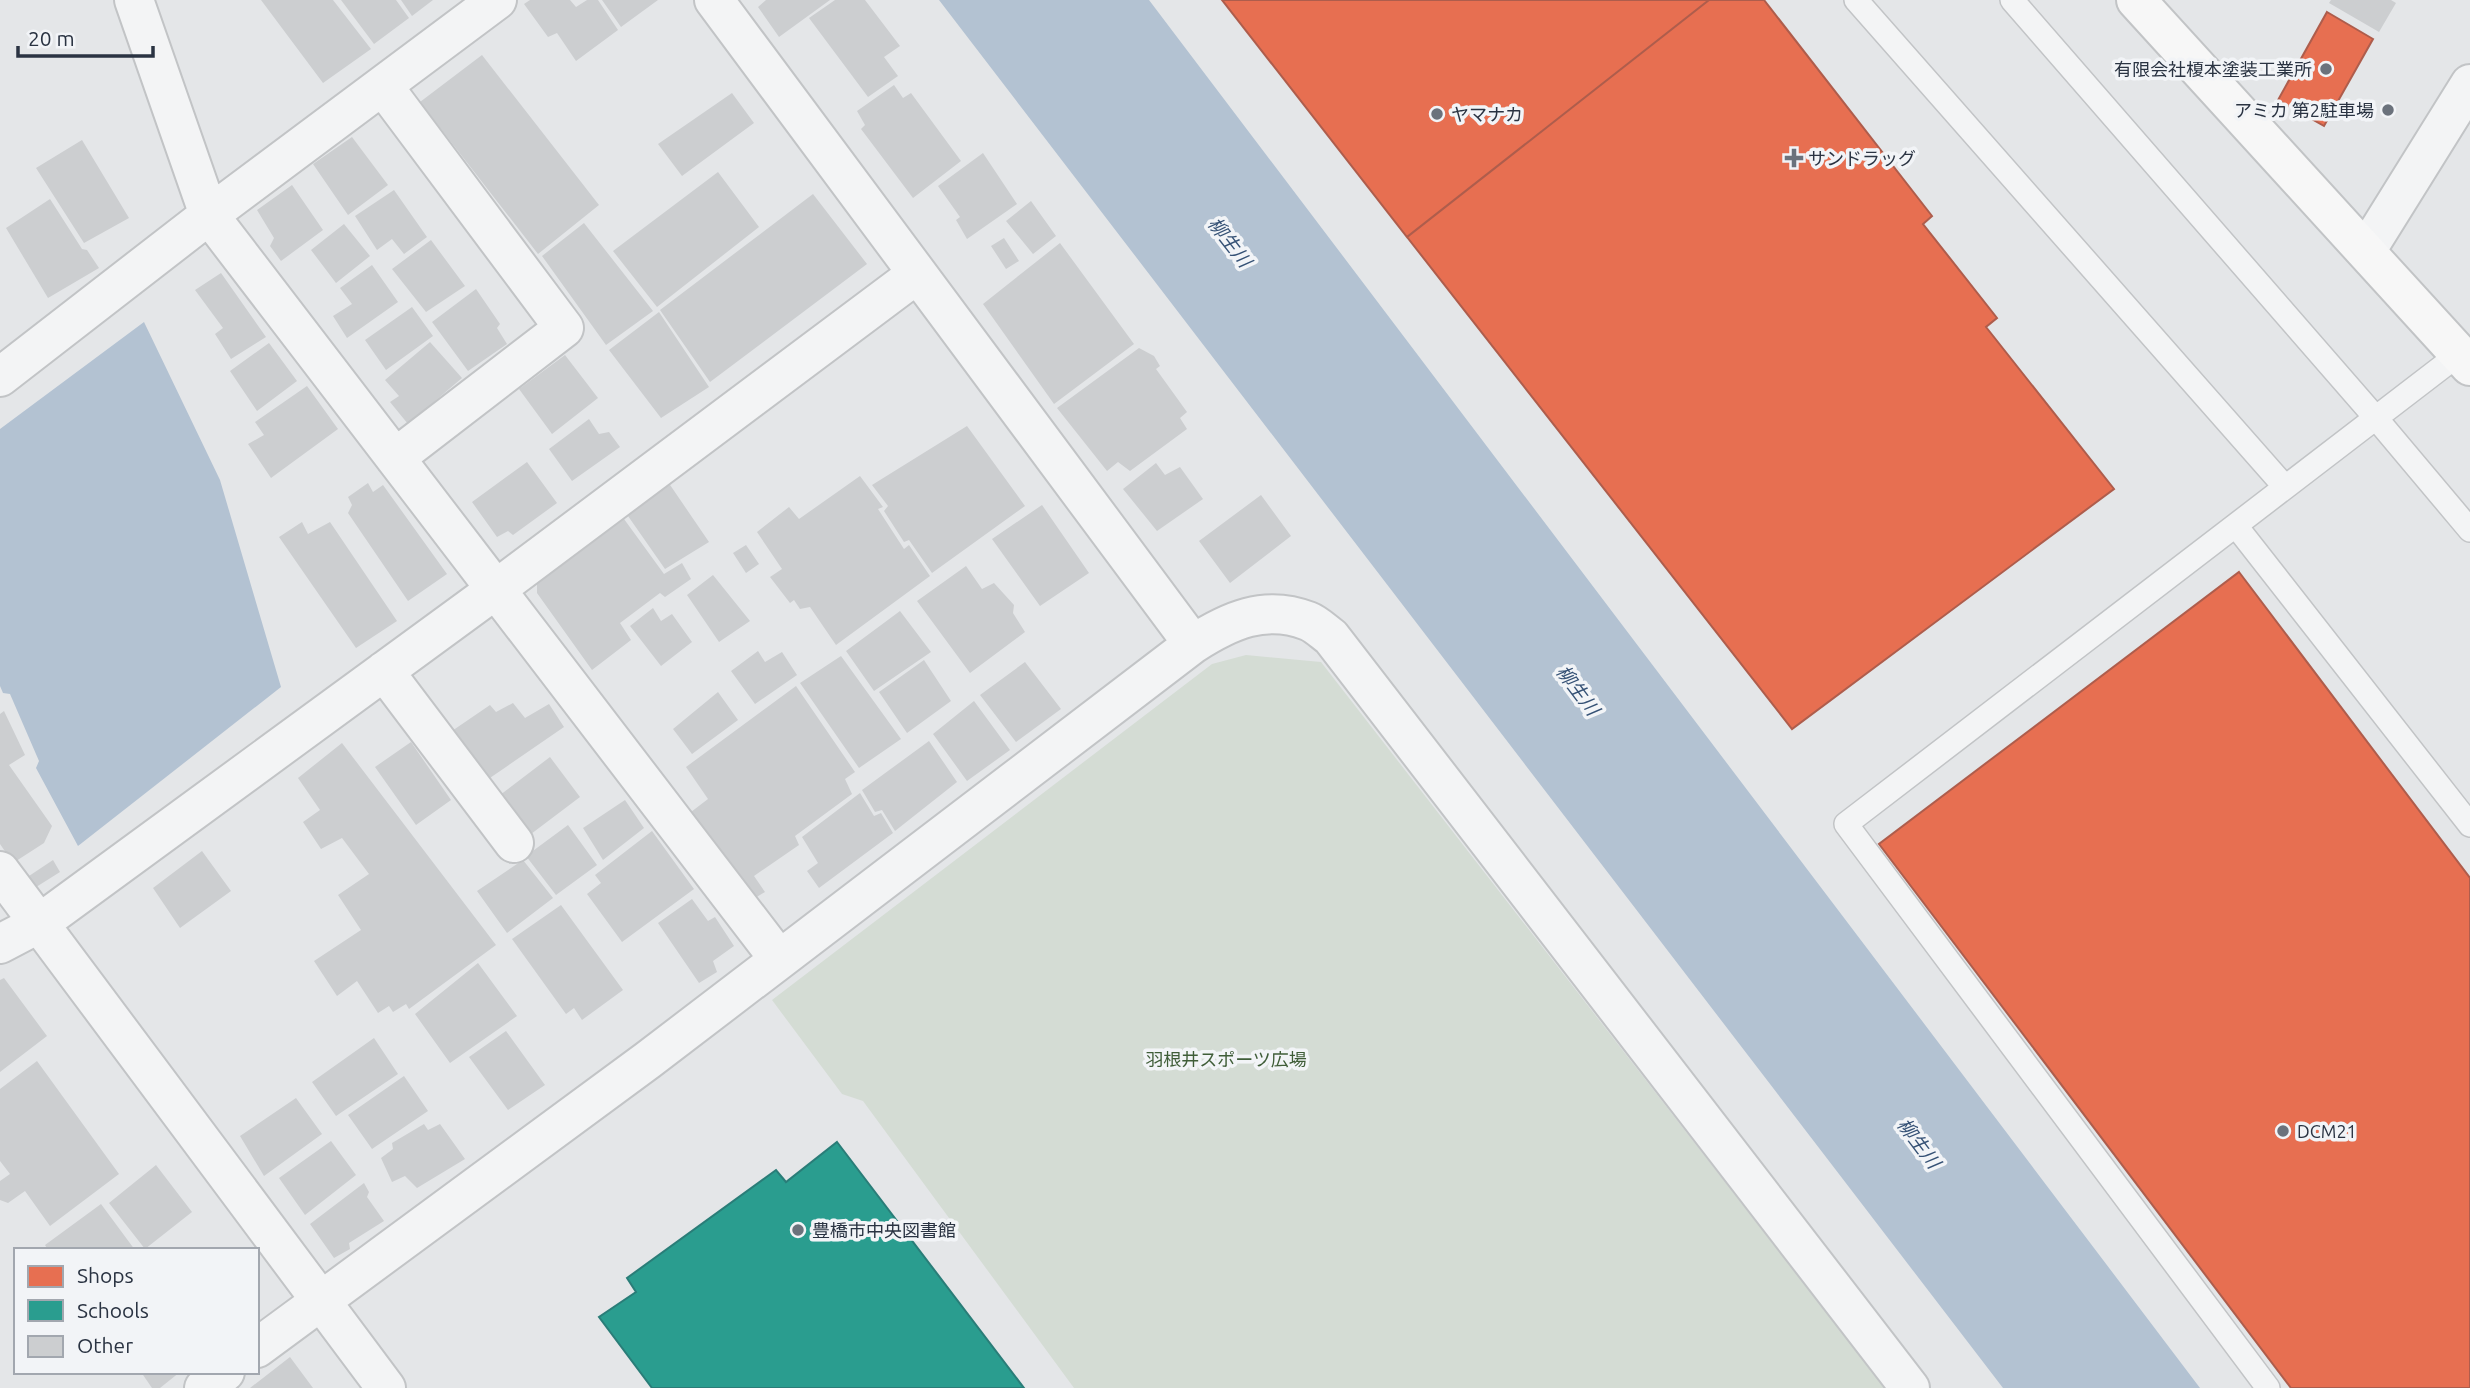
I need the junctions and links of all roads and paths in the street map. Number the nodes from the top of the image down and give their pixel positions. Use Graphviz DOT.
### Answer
graph roads {
  1 [pos="134,0"];
  2 [pos="497,0"];
  3 [pos="713,0"];
  4 [pos="1856,0"];
  5 [pos="2012,0"];
  6 [pos="2136,0"];
  7 [pos="2470,84"];
  8 [pos="383,86"];
  9 [pos="209,215"];
  10 [pos="2366,251"];
  11 [pos="917,274"];
  12 [pos="2465,360"];
  13 [pos="0,377"];
  14 [pos="2375,417"];
  15 [pos="396,458"];
  16 [pos="2285,487"];
  17 [pos="2236,526"];
  18 [pos="2470,530"];
  19 [pos="495,590"];
  20 [pos="1193,644"];
  21 [pos="384,671"];
  22 [pos="2470,825"];
  23 [pos="514,843"];
  24 [pos="0,871"];
  25 [pos="40,923"];
  26 [pos="0,944"];
  27 [pos="779,958"];
  28 [pos="320,1300"];
  29 [pos="259,1346"];
  30 [pos="222,1374"];
  31 [pos="204,1388"];
  32 [pos="387,1388"];
  33 [pos="1910,1388"];
  34 [pos="2268,1388"];
  1 -- 9 [label="street"];
  2 -- 8 [label="street"];
  3 -- 11 [label="street"];
  4 -- 16 [label="lane"];
  5 -- 14 [label="lane"];
  6 -- 10 [label="street"];
  7 -- 10 [label="street"];
  8 -- 9 [label="street"];
  8 -- 15 [label="street"];
  9 -- 13 [label="street"];
  9 -- 15 [label="street"];
  10 -- 12 [label="street"];
  11 -- 19 [label="street"];
  11 -- 20 [label="street"];
  12 -- 14 [label="lane"];
  14 -- 16 [label="lane"];
  14 -- 18 [label="lane"];
  15 -- 19 [label="street"];
  16 -- 17 [label="lane"];
  17 -- 22 [label="lane"];
  17 -- 34 [label="lane"];
  19 -- 21 [label="street"];
  19 -- 27 [label="street"];
  20 -- 27 [label="street"];
  20 -- 33 [label="street"];
  21 -- 23 [label="street"];
  21 -- 25 [label="street"];
  24 -- 25 [label="street"];
  25 -- 26 [label="street"];
  25 -- 28 [label="street"];
  27 -- 28 [label="street"];
  28 -- 29 [label="street"];
  28 -- 32 [label="street"];
  30 -- 31 [label="street"];
}
